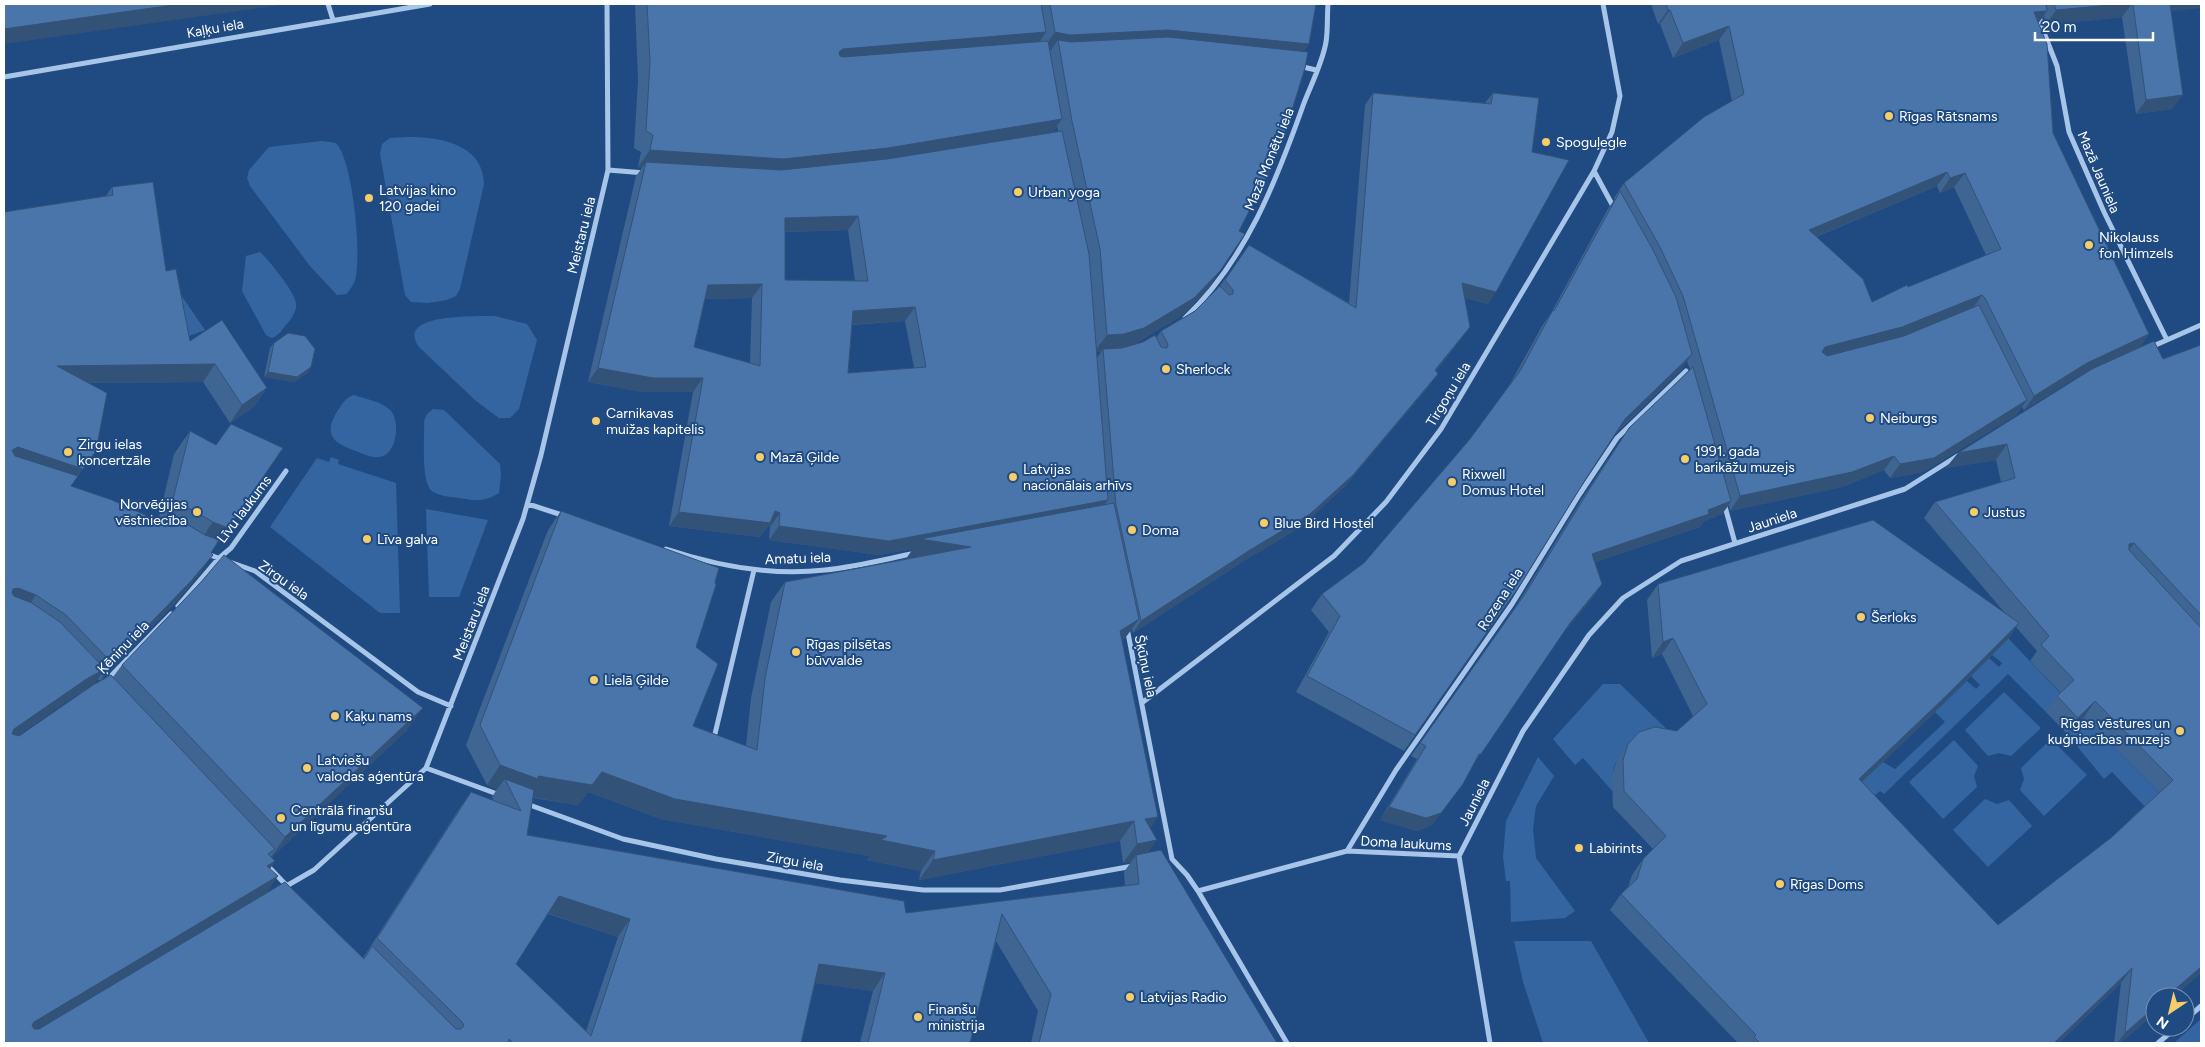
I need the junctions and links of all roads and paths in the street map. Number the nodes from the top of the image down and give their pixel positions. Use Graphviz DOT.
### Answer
graph roads {
  1 [pos="328,4"];
  2 [pos="430,4"];
  3 [pos="607,4"];
  4 [pos="1328,4"];
  5 [pos="1603,4"];
  6 [pos="2036,4"];
  7 [pos="332,20"];
  8 [pos="1294,65"];
  9 [pos="1316,70"];
  10 [pos="4,77"];
  11 [pos="608,170"];
  12 [pos="1594,171"];
  13 [pos="656,173"];
  14 [pos="1618,214"];
  15 [pos="1177,324"];
  16 [pos="2201,325"];
  17 [pos="2166,340"];
  18 [pos="2149,348"];
  19 [pos="1684,363"];
  20 [pos="1686,371"];
  21 [pos="1689,381"];
  22 [pos="1964,452"];
  23 [pos="286,471"];
  24 [pos="1722,496"];
  25 [pos="528,504"];
  26 [pos="575,520"];
  27 [pos="1735,543"];
  28 [pos="661,547"];
  29 [pos="203,552"];
  30 [pos="921,552"];
  31 [pos="218,559"];
  32 [pos="754,570"];
  33 [pos="1126,624"];
  34 [pos="99,688"];
  35 [pos="1142,702"];
  36 [pos="451,706"];
  37 [pos="714,738"];
  38 [pos="426,768"];
  39 [pos="506,797"];
  40 [pos="524,803"];
  41 [pos="1348,851"];
  42 [pos="1458,856"];
  43 [pos="260,858"];
  44 [pos="1172,859"];
  45 [pos="1162,860"];
  46 [pos="1143,864"];
  47 [pos="286,886"];
  48 [pos="279,891"];
  49 [pos="1198,891"];
  50 [pos="294,893"];
  51 [pos="1287,1043"];
  52 [pos="1490,1043"];
  1 -- 7 [label="street"];
  2 -- 7 [label="street, Kaļķu iela"];
  3 -- 11 [label="street, Meistaru iela"];
  4 -- 9 [label="street, Mazā Monētu iela"];
  5 -- 12 [label="street, Tirgoņu iela"];
  6 -- 17 [label="street, Mazā Jauniela"];
  7 -- 10 [label="street, Kaļķu iela"];
  8 -- 9 [label="street"];
  9 -- 15 [label="street, Mazā Monētu iela"];
  11 -- 13 [label="street"];
  11 -- 25 [label="street, Meistaru iela"];
  12 -- 14 [label="street"];
  12 -- 35 [label="street, Tirgoņu iela"];
  16 -- 17 [label="street"];
  17 -- 18 [label="street"];
  19 -- 20 [label="street"];
  20 -- 21 [label="street"];
  20 -- 41 [label="street, Rozena iela"];
  22 -- 27 [label="street, Jauniela"];
  23 -- 31 [label="street, Līvu laukums"];
  24 -- 27 [label="street"];
  25 -- 26 [label="street"];
  25 -- 36 [label="street, Meistaru iela"];
  27 -- 42 [label="street, Jauniela"];
  28 -- 32 [label="street, Amatu iela"];
  29 -- 31 [label="street, Zirgu iela"];
  30 -- 32 [label="street, Amatu iela"];
  31 -- 34 [label="street, Ķēniņu iela"];
  31 -- 36 [label="street, Zirgu iela"];
  32 -- 37 [label="street"];
  33 -- 35 [label="street, Šķūņu iela"];
  35 -- 44 [label="street, Šķūņu iela"];
  36 -- 38 [label="street, Meistaru iela"];
  38 -- 39 [label="street"];
  38 -- 47 [label="street, Meistaru iela"];
  40 -- 46 [label="street, Zirgu iela"];
  41 -- 42 [label="street, Doma laukums"];
  41 -- 49 [label="street, Doma laukums"];
  42 -- 52 [label="street, Doma laukums"];
  43 -- 47 [label="street"];
  44 -- 45 [label="street"];
  44 -- 49 [label="street"];
  47 -- 48 [label="street, Meistaru iela"];
  47 -- 50 [label="street"];
  49 -- 51 [label="street"];
}
